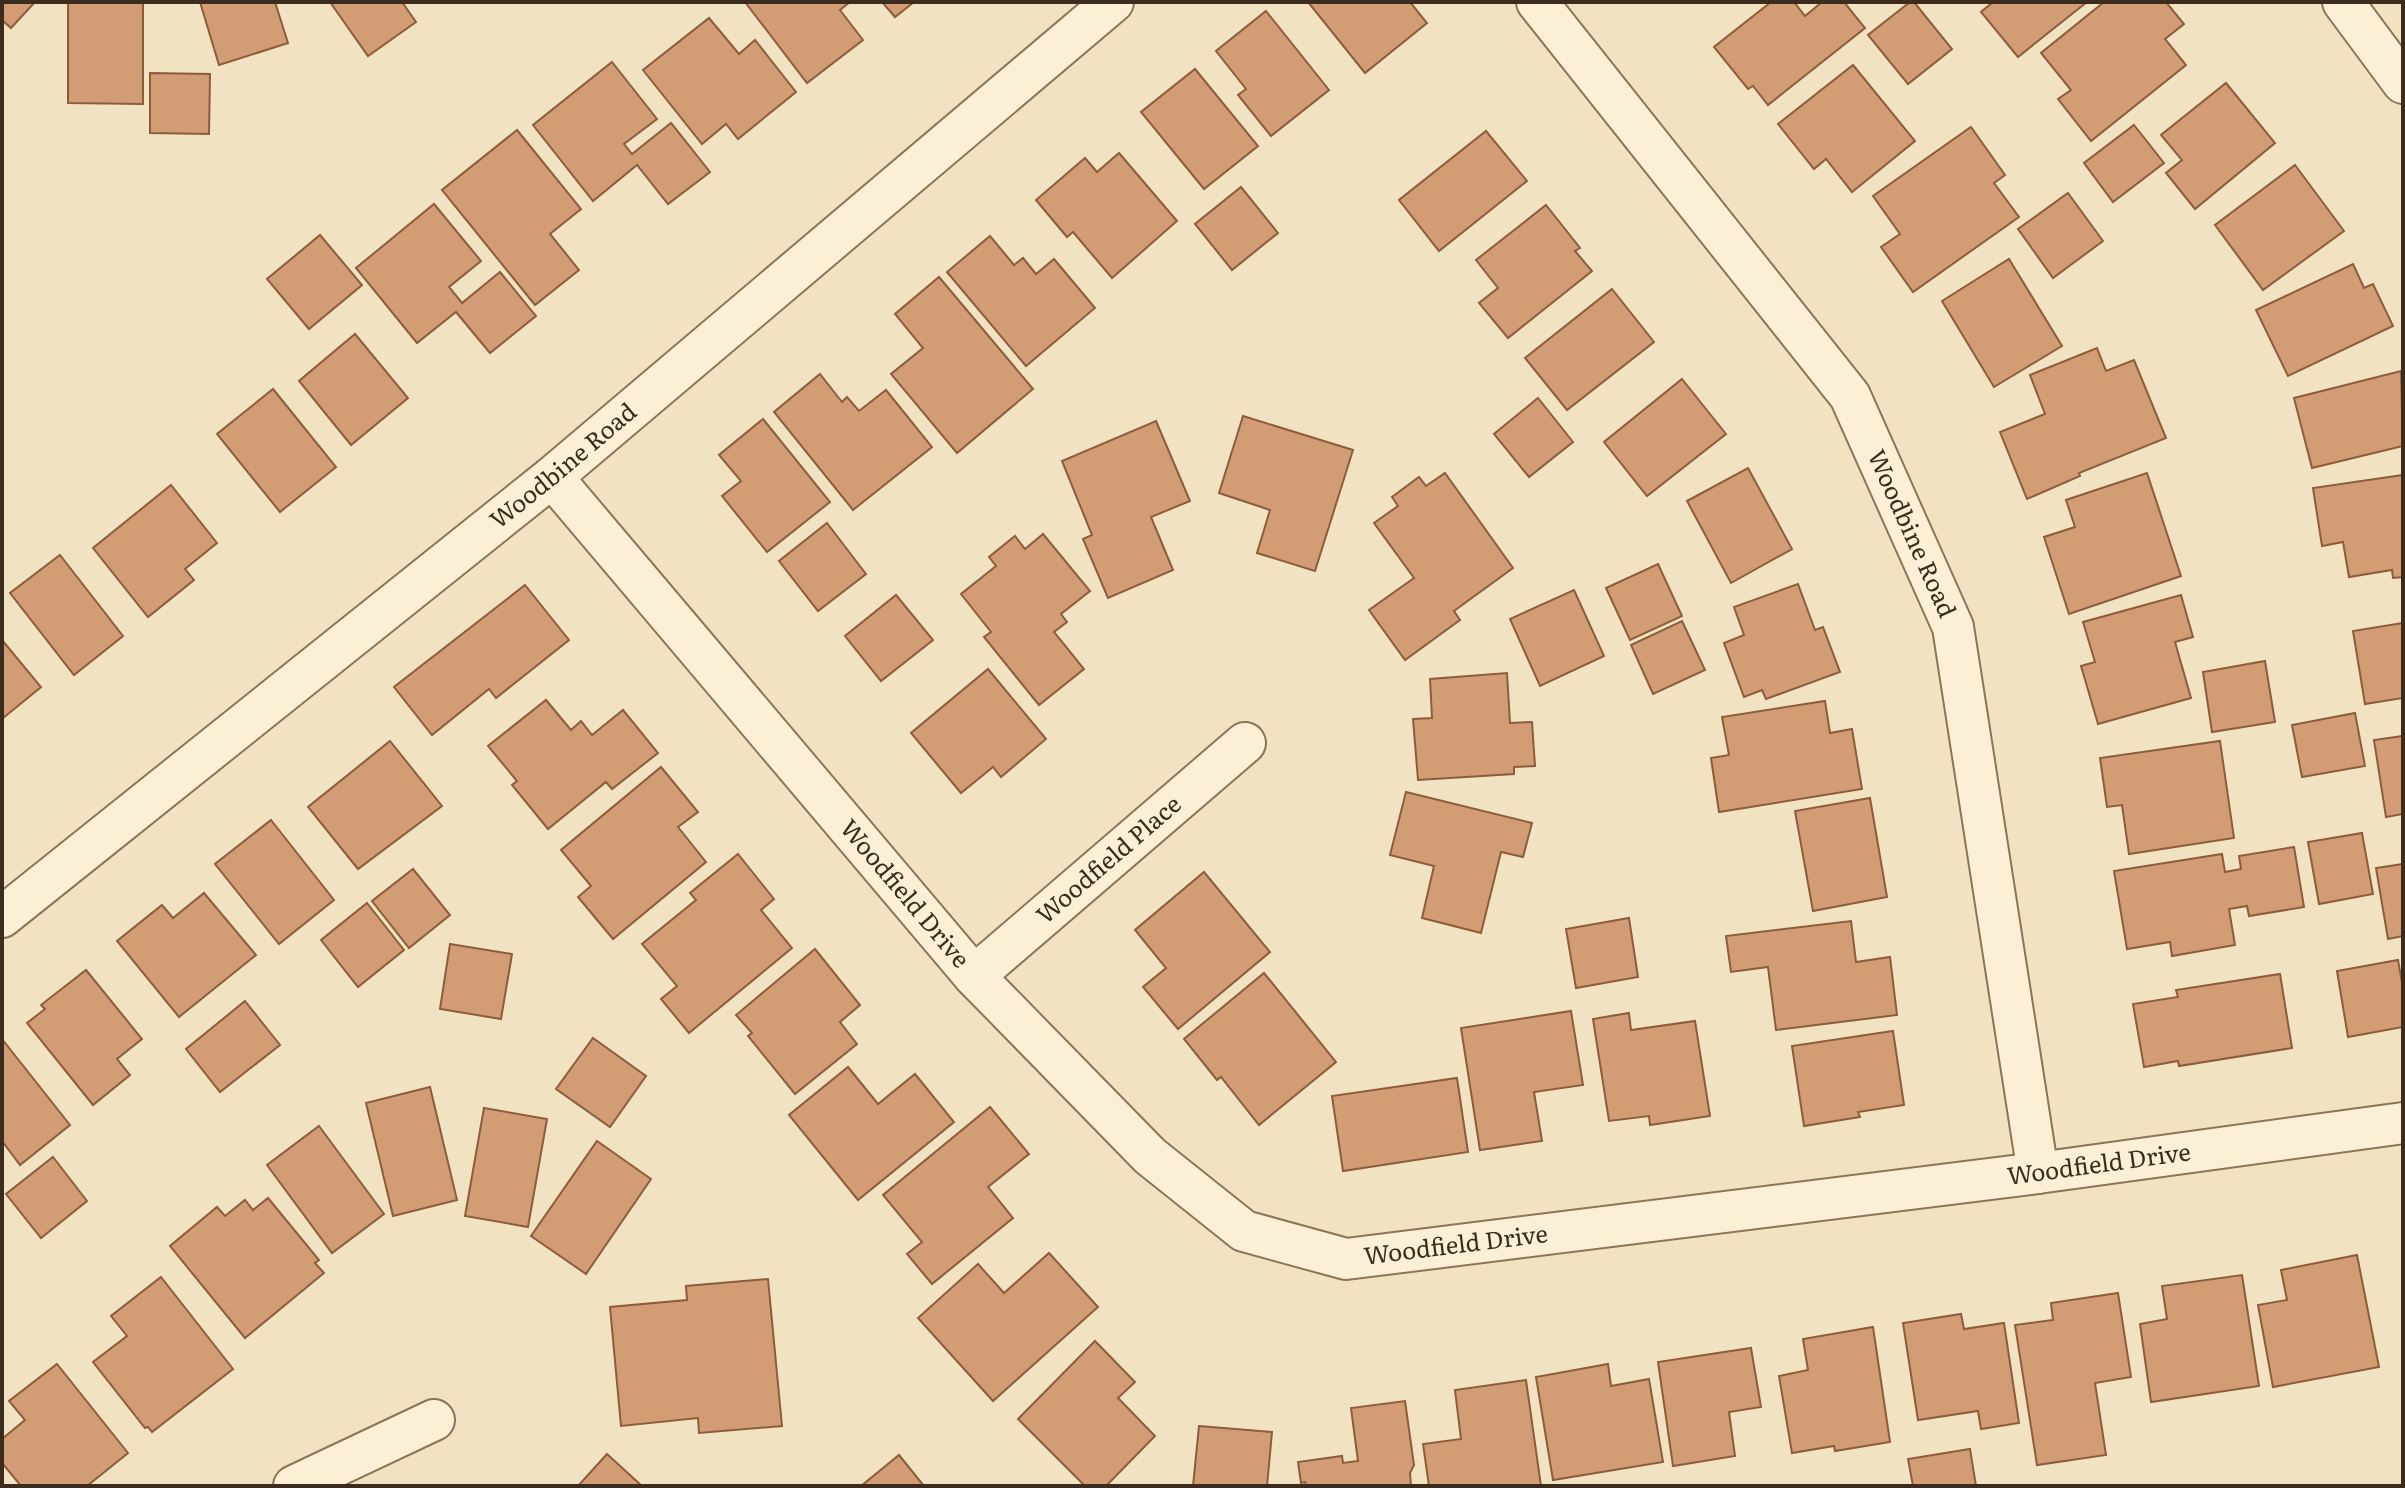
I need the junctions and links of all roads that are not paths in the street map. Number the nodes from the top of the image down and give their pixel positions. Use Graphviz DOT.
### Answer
graph roads {
  1 [pos="1113,2"];
  2 [pos="1537,2"];
  3 [pos="2343,2"];
  4 [pos="2403,83"];
  5 [pos="552,477"];
  6 [pos="1245,743"];
  7 [pos="2,917"];
  8 [pos="974,976"];
  9 [pos="2403,1123"];
  10 [pos="2038,1173"];
  11 [pos="434,1420"];
  12 [pos="294,1486"];
  1 -- 5 [label="street, Woodbine Road"];
  2 -- 10 [label="street, Woodbine Road"];
  3 -- 4 [label="street"];
  5 -- 7 [label="street, Woodbine Road"];
  5 -- 8 [label="street, Woodfield Drive"];
  6 -- 8 [label="street, Woodfield Place"];
  8 -- 10 [label="street, Woodfield Drive"];
  9 -- 10 [label="street, Woodfield Drive"];
  11 -- 12 [label="street"];
}
